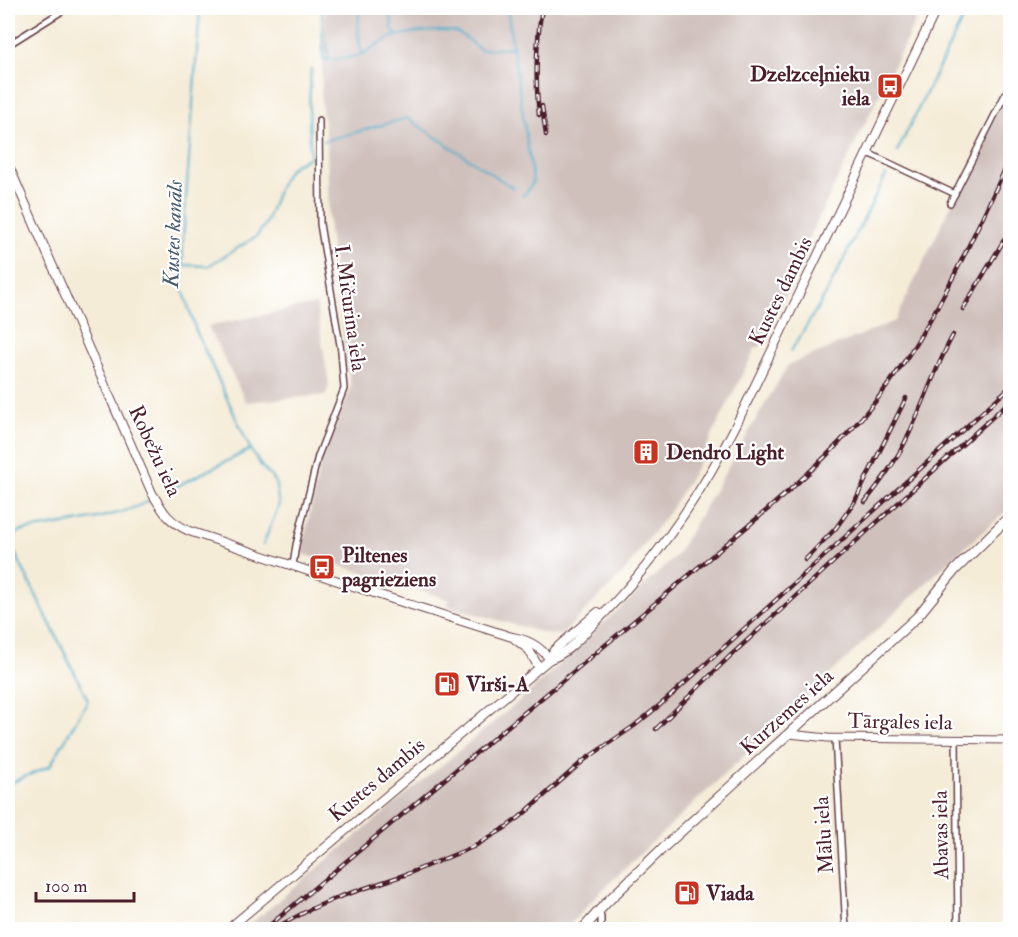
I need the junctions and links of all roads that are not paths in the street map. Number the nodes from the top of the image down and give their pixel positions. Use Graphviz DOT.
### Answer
graph roads {
  1 [pos="67,8"];
  2 [pos="937,8"];
  3 [pos="8,45"];
  4 [pos="1011,85"];
  5 [pos="318,120"];
  6 [pos="868,153"];
  7 [pos="8,164"];
  8 [pos="955,194"];
  9 [pos="950,203"];
  10 [pos="1011,516"];
  11 [pos="293,565"];
  12 [pos="512,637"];
  13 [pos="550,659"];
  14 [pos="539,668"];
  15 [pos="789,734"];
  16 [pos="835,738"];
  17 [pos="956,739"];
  18 [pos="1011,740"];
  19 [pos="598,911"];
  20 [pos="227,930"];
  21 [pos="582,930"];
  22 [pos="601,930"];
  23 [pos="846,930"];
  24 [pos="958,930"];
  1 -- 3 [label="street"];
  2 -- 6 [label="main road, Kustes dambis"];
  4 -- 8 [label="street"];
  5 -- 11 [label="street, I. Mičurina iela"];
  6 -- 8 [label="street"];
  6 -- 13 [label="main road, Kustes dambis"];
  7 -- 11 [label="main road, Robežu iela"];
  8 -- 9 [label="street"];
  10 -- 15 [label="highway, Kurzemes iela"];
  11 -- 12 [label="main road, Robežu iela"];
  12 -- 13 [label="main road, Robežu iela"];
  12 -- 14 [label="main road, Robežu iela"];
  13 -- 14 [label="main road, Kustes dambis"];
  14 -- 20 [label="main road, Kustes dambis"];
  15 -- 16 [label="street, Tārgales iela"];
  15 -- 19 [label="highway, Kurzemes iela"];
  16 -- 17 [label="street, Tārgales iela"];
  16 -- 23 [label="street, Mālu iela"];
  17 -- 18 [label="street, Tārgales iela"];
  17 -- 24 [label="street, Abavas iela"];
  19 -- 21 [label="highway, Kurzemes iela"];
  19 -- 22 [label="street"];
}
